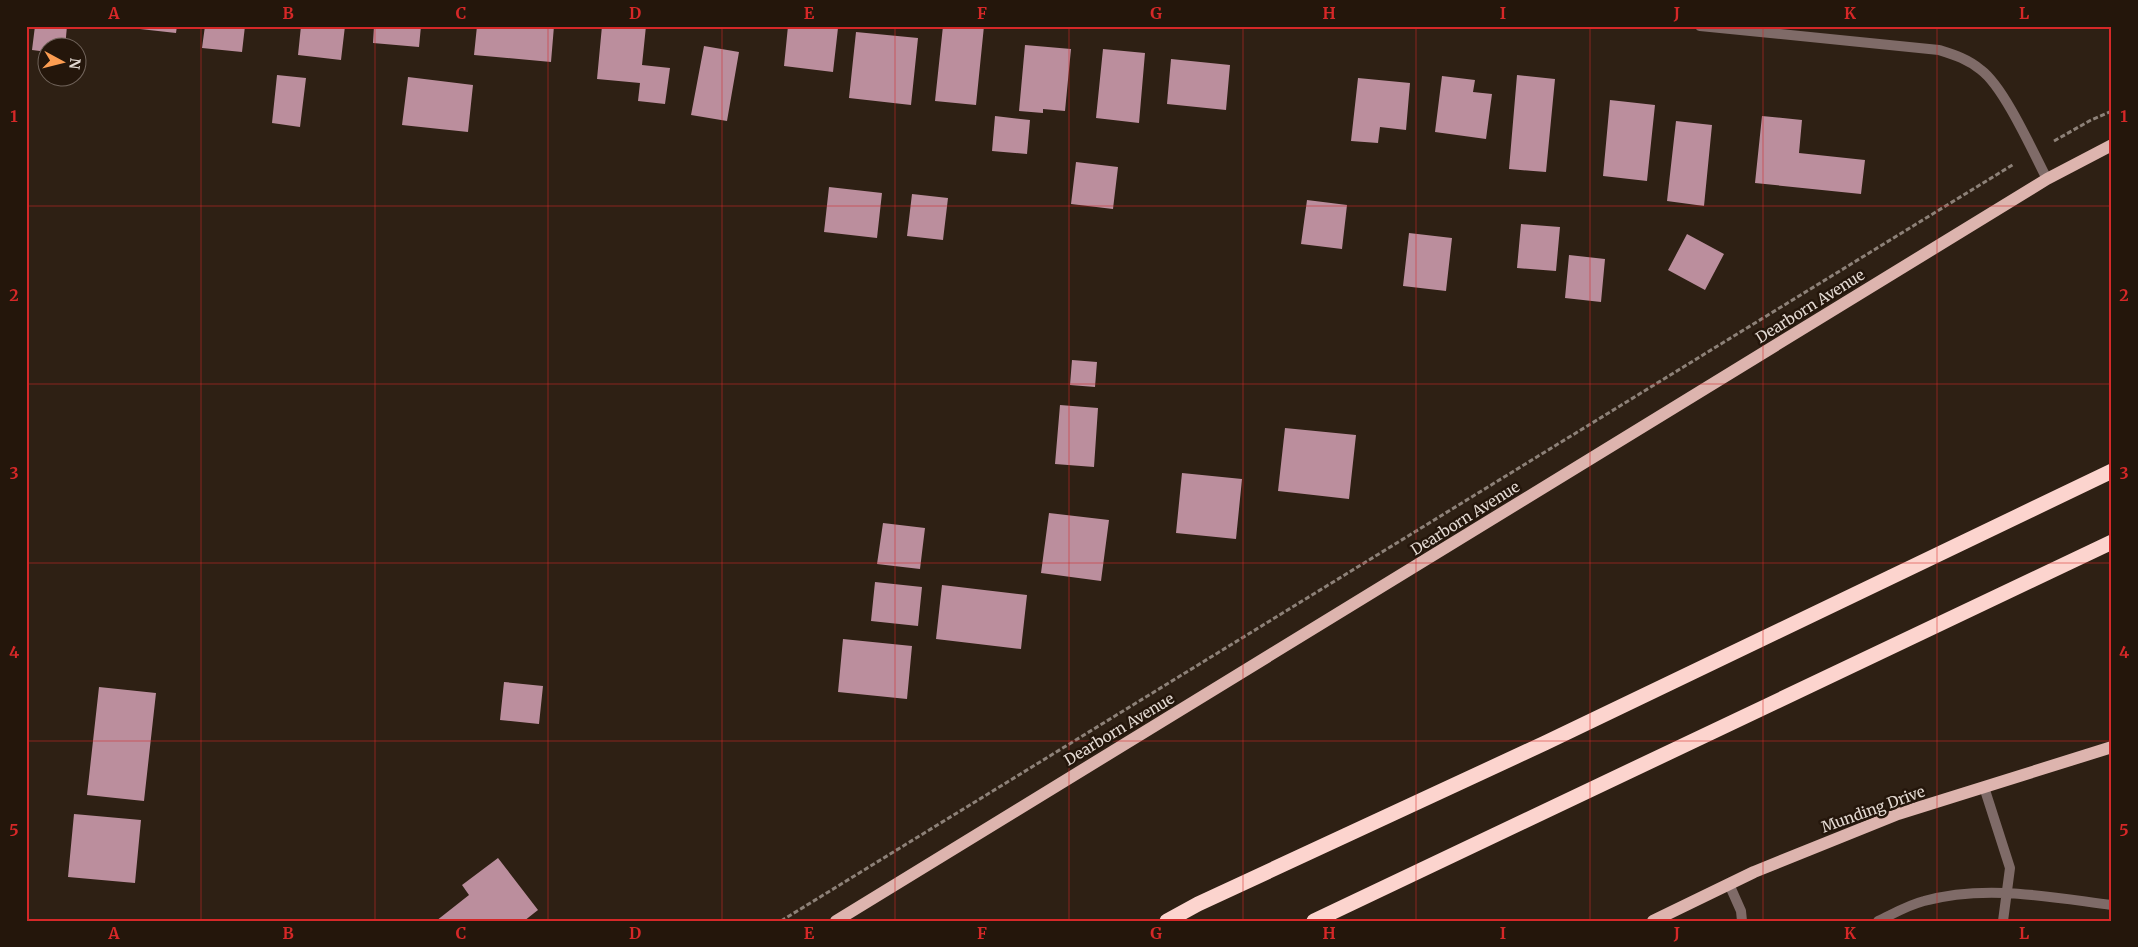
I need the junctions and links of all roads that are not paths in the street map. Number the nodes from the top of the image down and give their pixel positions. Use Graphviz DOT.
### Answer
graph roads {
  1 [pos="1700,26"];
  2 [pos="2112,145"];
  3 [pos="2047,179"];
  4 [pos="2112,471"];
  5 [pos="2112,542"];
  6 [pos="2112,748"];
  7 [pos="1984,787"];
  8 [pos="1729,884"];
  9 [pos="2007,892"];
  10 [pos="2112,905"];
  11 [pos="836,921"];
  12 [pos="1167,921"];
  13 [pos="1314,921"];
  14 [pos="1653,921"];
  15 [pos="1742,921"];
  16 [pos="1878,921"];
  17 [pos="2003,921"];
  1 -- 3 [label="street"];
  2 -- 3 [label="main road, Dearborn Avenue"];
  3 -- 11 [label="main road, Dearborn Avenue"];
  4 -- 12 [label="highway"];
  5 -- 13 [label="highway"];
  6 -- 7 [label="main road, Munding Drive"];
  7 -- 8 [label="main road, Munding Drive"];
  7 -- 9 [label="street"];
  8 -- 14 [label="main road, Munding Drive"];
  8 -- 15 [label="street"];
  9 -- 10 [label="street"];
  9 -- 16 [label="street"];
  9 -- 17 [label="street"];
}
